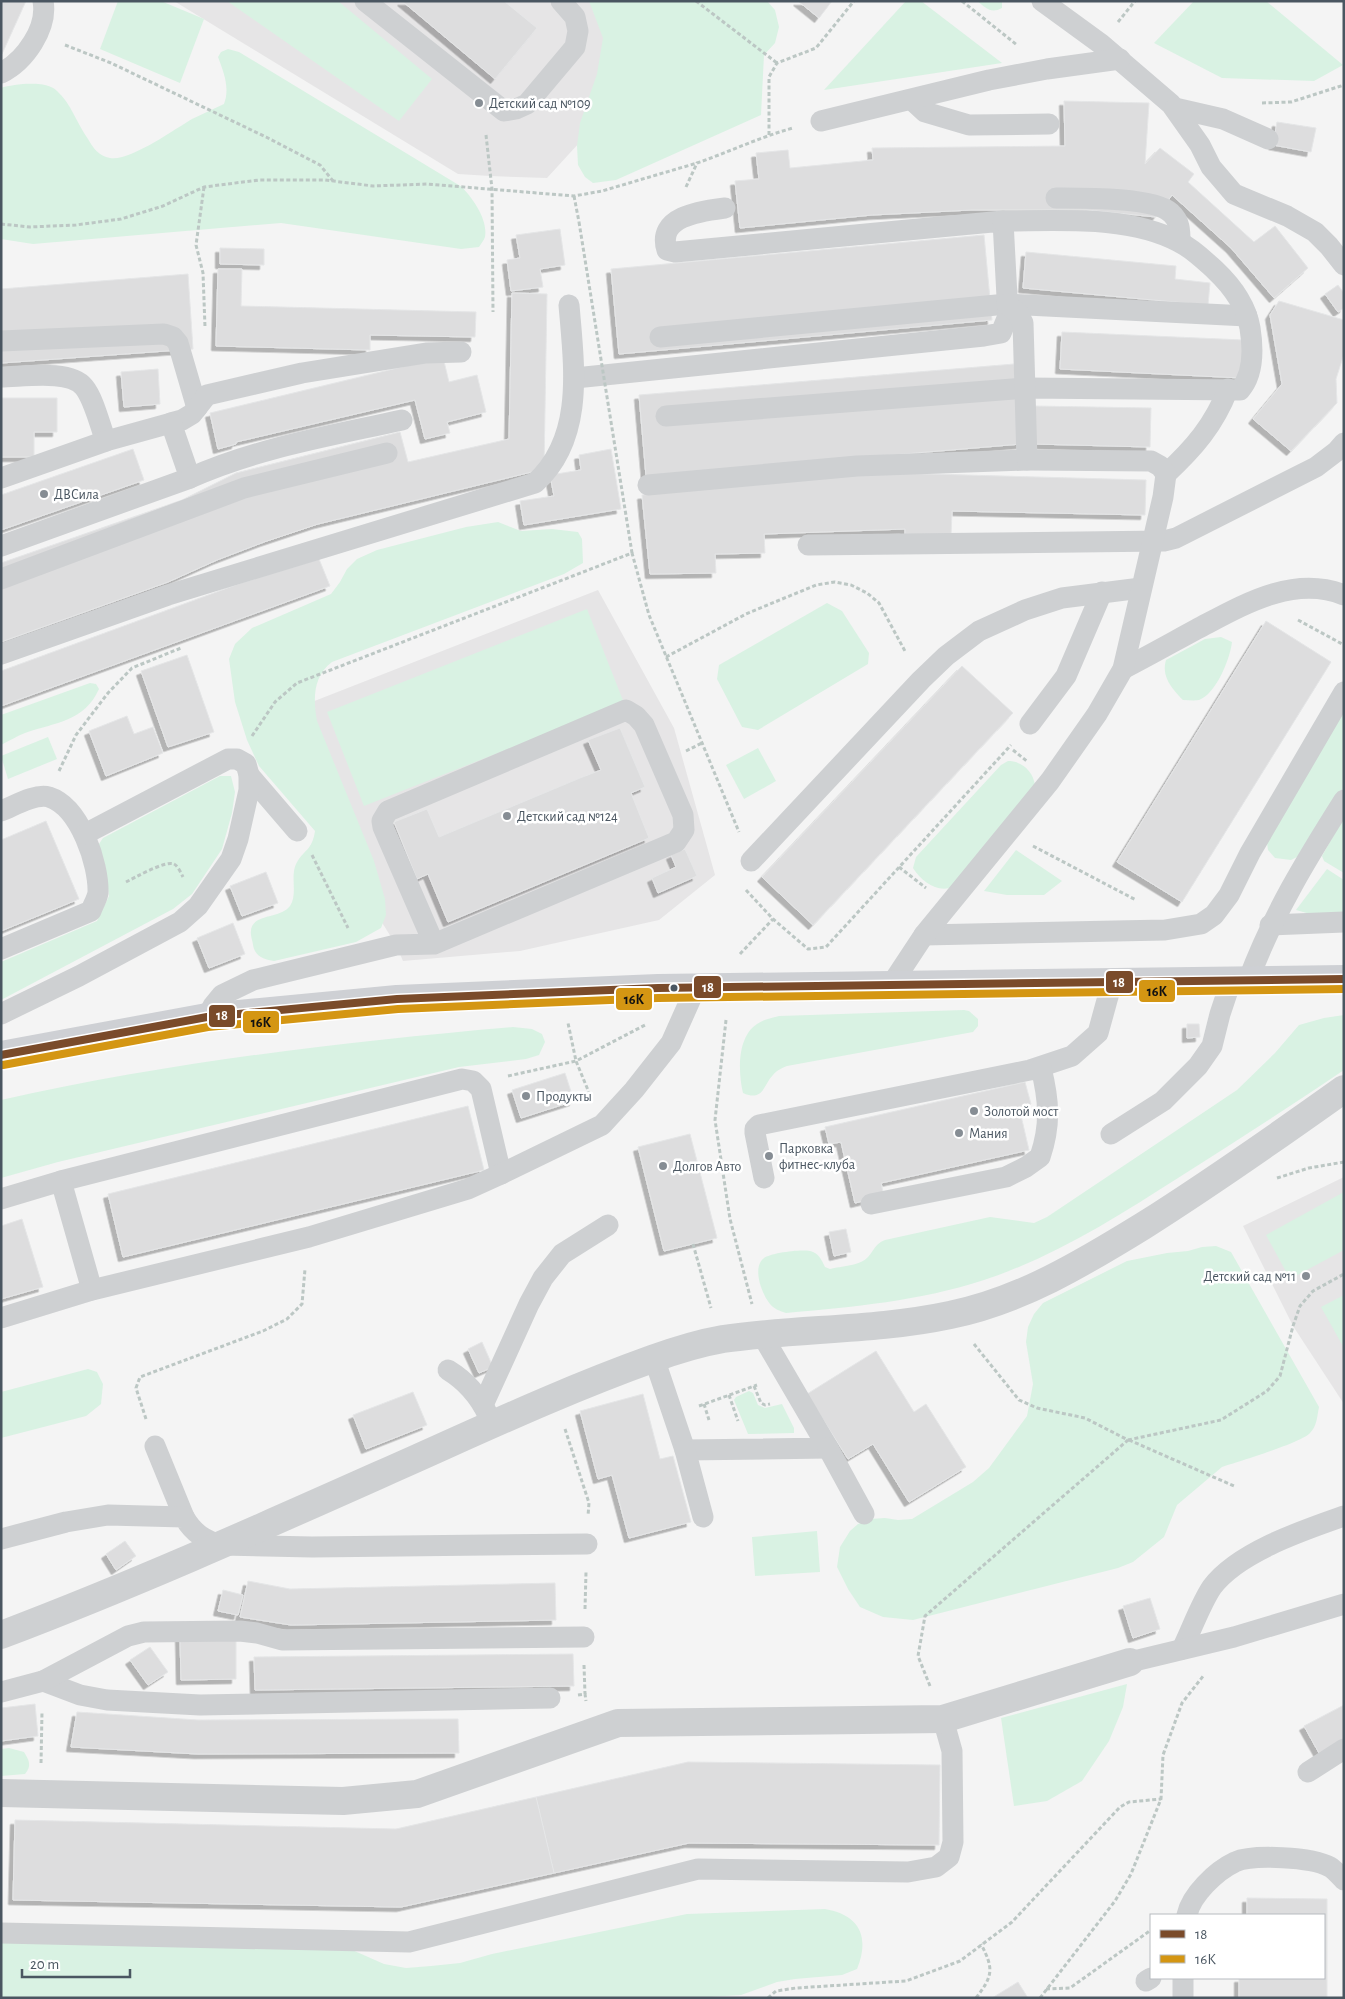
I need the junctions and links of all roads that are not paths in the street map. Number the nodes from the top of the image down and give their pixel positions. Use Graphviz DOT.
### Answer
graph roads {
  1 [pos="43,1"];
  2 [pos="364,1"];
  3 [pos="561,1"];
  4 [pos="1042,1"];
  5 [pos="1120,59"];
  6 [pos="1,73"];
  7 [pos="912,100"];
  8 [pos="1175,108"];
  9 [pos="821,121"];
  10 [pos="1049,124"];
  11 [pos="1268,139"];
  12 [pos="1056,198"];
  13 [pos="725,208"];
  14 [pos="1003,221"];
  15 [pos="1180,242"];
  16 [pos="1344,265"];
  17 [pos="1007,304"];
  18 [pos="570,306"];
  19 [pos="1248,316"];
  20 [pos="660,337"];
  21 [pos="1,341"];
  22 [pos="461,352"];
  23 [pos="1,378"];
  24 [pos="575,378"];
  25 [pos="1026,388"];
  26 [pos="1228,389"];
  27 [pos="197,408"];
  28 [pos="666,416"];
  29 [pos="402,420"];
  30 [pos="171,423"];
  31 [pos="106,441"];
  32 [pos="1344,443"];
  33 [pos="386,453"];
  34 [pos="1027,460"];
  35 [pos="1166,474"];
  36 [pos="1,478"];
  37 [pos="190,478"];
  38 [pos="648,485"];
  39 [pos="1152,542"];
  40 [pos="808,545"];
  41 [pos="1,546"];
  42 [pos="1,579"];
  43 [pos="1141,588"];
  44 [pos="1102,592"];
  45 [pos="1342,592"];
  46 [pos="1,654"];
  47 [pos="1123,669"];
  48 [pos="1344,692"];
  49 [pos="1030,724"];
  50 [pos="243,767"];
  51 [pos="1344,800"];
  52 [pos="1,811"];
  53 [pos="297,830"];
  54 [pos="85,834"];
  55 [pos="750,861"];
  56 [pos="1344,922"];
  57 [pos="1270,925"];
  58 [pos="924,935"];
  59 [pos="434,944"];
  60 [pos="1,949"];
  61 [pos="1344,979"];
  62 [pos="1240,981"];
  63 [pos="1112,982"];
  64 [pos="891,985"];
  65 [pos="692,996"];
  66 [pos="1,1014"];
  67 [pos="207,1017"];
  68 [pos="1,1055"];
  69 [pos="1040,1068"];
  70 [pos="1344,1090"];
  71 [pos="1111,1134"];
  72 [pos="501,1174"];
  73 [pos="764,1178"];
  74 [pos="61,1181"];
  75 [pos="1,1199"];
  76 [pos="871,1204"];
  77 [pos="608,1226"];
  78 [pos="92,1290"];
  79 [pos="1,1318"];
  80 [pos="762,1335"];
  81 [pos="654,1358"];
  82 [pos="448,1370"];
  83 [pos="488,1415"];
  84 [pos="155,1446"];
  85 [pos="828,1448"];
  86 [pos="684,1450"];
  87 [pos="864,1514"];
  88 [pos="1344,1516"];
  89 [pos="184,1517"];
  90 [pos="702,1517"];
  91 [pos="1,1540"];
  92 [pos="588,1544"];
  93 [pos="222,1545"];
  94 [pos="1344,1604"];
  95 [pos="1,1635"];
  96 [pos="584,1636"];
  97 [pos="1182,1649"];
  98 [pos="1130,1662"];
  99 [pos="43,1681"];
  100 [pos="1,1692"];
  101 [pos="550,1698"];
  102 [pos="943,1719"];
  103 [pos="1344,1749"];
  104 [pos="1308,1772"];
  105 [pos="1,1793"];
  106 [pos="1344,1880"];
  107 [pos="1187,1914"];
  108 [pos="1,1933"];
  109 [pos="1183,1979"];
  110 [pos="1183,1998"];
  1 -- 6 [label="lane"];
  2 -- 3 [label="lane"];
  4 -- 5 [label="lane"];
  5 -- 7 [label="lane"];
  5 -- 8 [label="lane"];
  7 -- 9 [label="lane"];
  7 -- 10 [label="lane"];
  8 -- 11 [label="lane"];
  8 -- 16 [label="lane"];
  12 -- 15 [label="lane"];
  13 -- 14 [label="lane"];
  14 -- 15 [label="lane"];
  14 -- 17 [label="lane"];
  15 -- 19 [label="lane"];
  17 -- 19 [label="lane"];
  17 -- 20 [label="lane"];
  17 -- 24 [label="lane"];
  17 -- 25 [label="lane"];
  18 -- 24 [label="lane"];
  19 -- 26 [label="lane"];
  21 -- 27 [label="lane"];
  22 -- 27 [label="lane"];
  23 -- 31 [label="lane"];
  24 -- 46 [label="lane"];
  25 -- 26 [label="lane"];
  25 -- 28 [label="lane"];
  25 -- 34 [label="lane"];
  26 -- 35 [label="lane"];
  27 -- 30 [label="lane"];
  29 -- 37 [label="lane"];
  30 -- 31 [label="lane"];
  30 -- 37 [label="lane"];
  31 -- 36 [label="lane"];
  32 -- 39 [label="lane"];
  33 -- 42 [label="lane"];
  34 -- 35 [label="lane"];
  34 -- 38 [label="lane"];
  35 -- 39 [label="lane"];
  37 -- 41 [label="lane"];
  39 -- 40 [label="lane"];
  39 -- 43 [label="lane"];
  43 -- 44 [label="lane"];
  43 -- 47 [label="lane"];
  44 -- 49 [label="lane"];
  44 -- 55 [label="lane"];
  45 -- 47 [label="lane"];
  47 -- 58 [label="lane"];
  48 -- 58 [label="lane"];
  50 -- 53 [label="lane"];
  50 -- 54 [label="lane"];
  50 -- 66 [label="lane"];
  51 -- 57 [label="lane"];
  52 -- 54 [label="lane"];
  54 -- 60 [label="lane"];
  56 -- 57 [label="lane"];
  57 -- 62 [label="lane"];
  58 -- 64 [label="lane"];
  59 -- 59 [label="lane"];
  59 -- 67 [label="lane"];
  61 -- 62 [label="main road"];
  62 -- 63 [label="main road"];
  62 -- 71 [label="lane"];
  63 -- 64 [label="main road"];
  63 -- 69 [label="lane"];
  64 -- 65 [label="main road"];
  65 -- 67 [label="main road"];
  65 -- 72 [label="lane"];
  67 -- 68 [label="main road"];
  69 -- 73 [label="lane"];
  69 -- 76 [label="lane"];
  70 -- 80 [label="street"];
  72 -- 74 [label="lane"];
  72 -- 78 [label="lane"];
  74 -- 75 [label="lane"];
  74 -- 78 [label="lane"];
  77 -- 83 [label="lane"];
  78 -- 79 [label="lane"];
  80 -- 81 [label="street"];
  80 -- 85 [label="lane"];
  81 -- 83 [label="street"];
  81 -- 86 [label="lane"];
  82 -- 83 [label="lane"];
  83 -- 93 [label="street"];
  84 -- 89 [label="lane"];
  85 -- 86 [label="lane"];
  85 -- 87 [label="lane"];
  86 -- 90 [label="lane"];
  88 -- 97 [label="lane"];
  89 -- 91 [label="lane"];
  89 -- 93 [label="lane"];
  92 -- 93 [label="lane"];
  93 -- 95 [label="street"];
  94 -- 97 [label="lane"];
  96 -- 99 [label="lane"];
  97 -- 98 [label="lane"];
  98 -- 102 [label="street"];
  99 -- 100 [label="lane"];
  99 -- 101 [label="lane"];
  102 -- 105 [label="street"];
  102 -- 108 [label="lane"];
  103 -- 104 [label="lane"];
  106 -- 107 [label="lane"];
  109 -- 110 [label="lane"];
}
